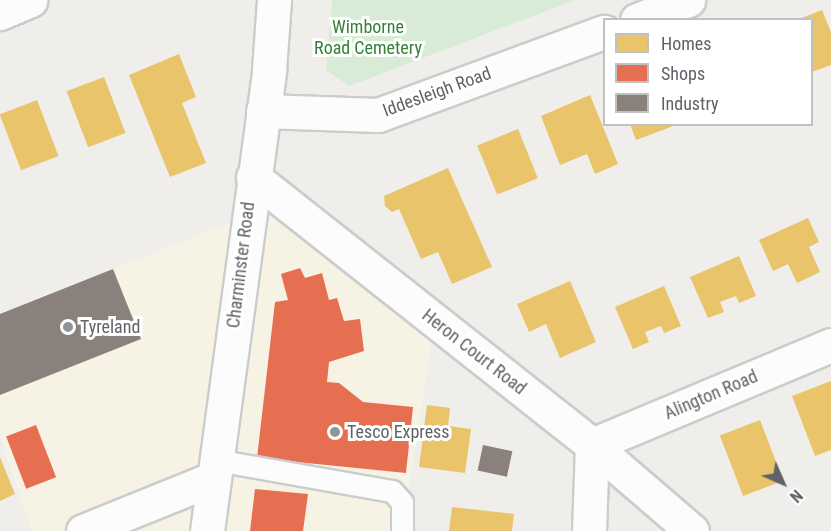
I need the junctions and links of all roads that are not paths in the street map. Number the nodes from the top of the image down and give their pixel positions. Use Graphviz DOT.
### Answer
graph roads {
  1 [pos="30,0"];
  2 [pos="274,0"];
  3 [pos="687,0"];
  4 [pos="0,12"];
  5 [pos="642,18"];
  6 [pos="603,32"];
  7 [pos="263,111"];
  8 [pos="253,177"];
  9 [pos="831,345"];
  10 [pos="592,445"];
  11 [pos="215,469"];
  12 [pos="83,531"];
  13 [pos="207,531"];
  14 [pos="402,531"];
  15 [pos="589,531"];
  16 [pos="692,531"];
  1 -- 4 [label="street"];
  2 -- 7 [label="street, Charminster Road"];
  3 -- 5 [label="street"];
  6 -- 7 [label="street, Iddesleigh Road"];
  7 -- 8 [label="street, Charminster Road"];
  8 -- 10 [label="street, Heron Court Road"];
  8 -- 11 [label="street, Charminster Road"];
  9 -- 10 [label="street, Alington Road"];
  10 -- 15 [label="street"];
  10 -- 16 [label="street, Heron Court Road"];
  11 -- 12 [label="street"];
  11 -- 13 [label="street, Charminster Road"];
  11 -- 14 [label="lane"];
}
